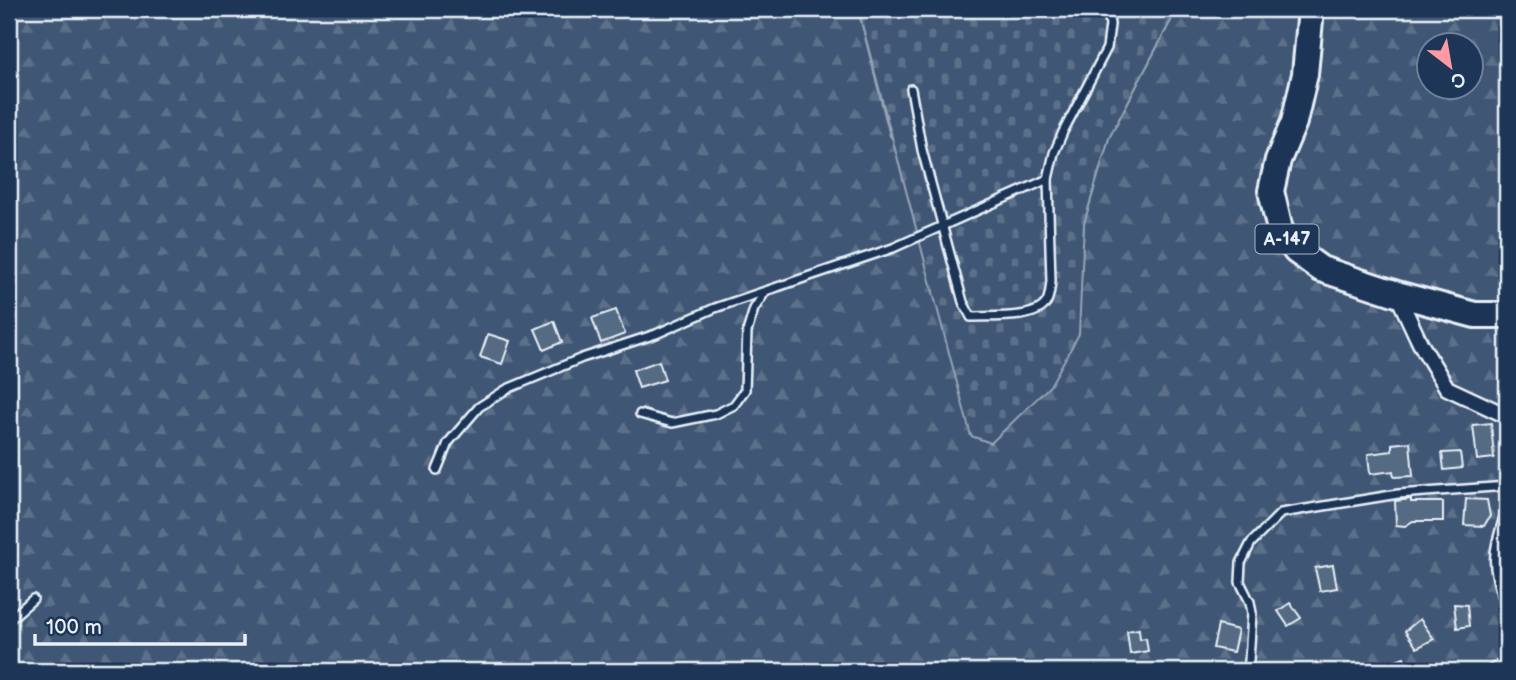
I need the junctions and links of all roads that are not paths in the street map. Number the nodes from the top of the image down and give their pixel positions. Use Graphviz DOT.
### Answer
graph roads {
  1 [pos="1108,9"];
  2 [pos="1311,9"];
  3 [pos="911,89"];
  4 [pos="1048,178"];
  5 [pos="943,226"];
  6 [pos="766,291"];
  7 [pos="1397,294"];
  8 [pos="1507,315"];
  9 [pos="640,414"];
  10 [pos="1507,416"];
  11 [pos="437,470"];
  12 [pos="1507,486"];
  13 [pos="1507,519"];
  14 [pos="33,599"];
  15 [pos="1507,602"];
  16 [pos="9,620"];
  17 [pos="1507,664"];
  18 [pos="1246,671"];
  19 [pos="1495,671"];
  1 -- 4 [label="lane"];
  2 -- 7 [label="highway, А-147"];
  3 -- 5 [label="lane"];
  4 -- 5 [label="lane"];
  4 -- 5 [label="lane"];
  5 -- 6 [label="lane"];
  6 -- 9 [label="lane"];
  6 -- 11 [label="lane"];
  7 -- 8 [label="highway, А-147"];
  7 -- 10 [label="street"];
  12 -- 18 [label="lane"];
  13 -- 15 [label="street"];
  14 -- 16 [label="lane"];
  17 -- 19 [label="street"];
}
